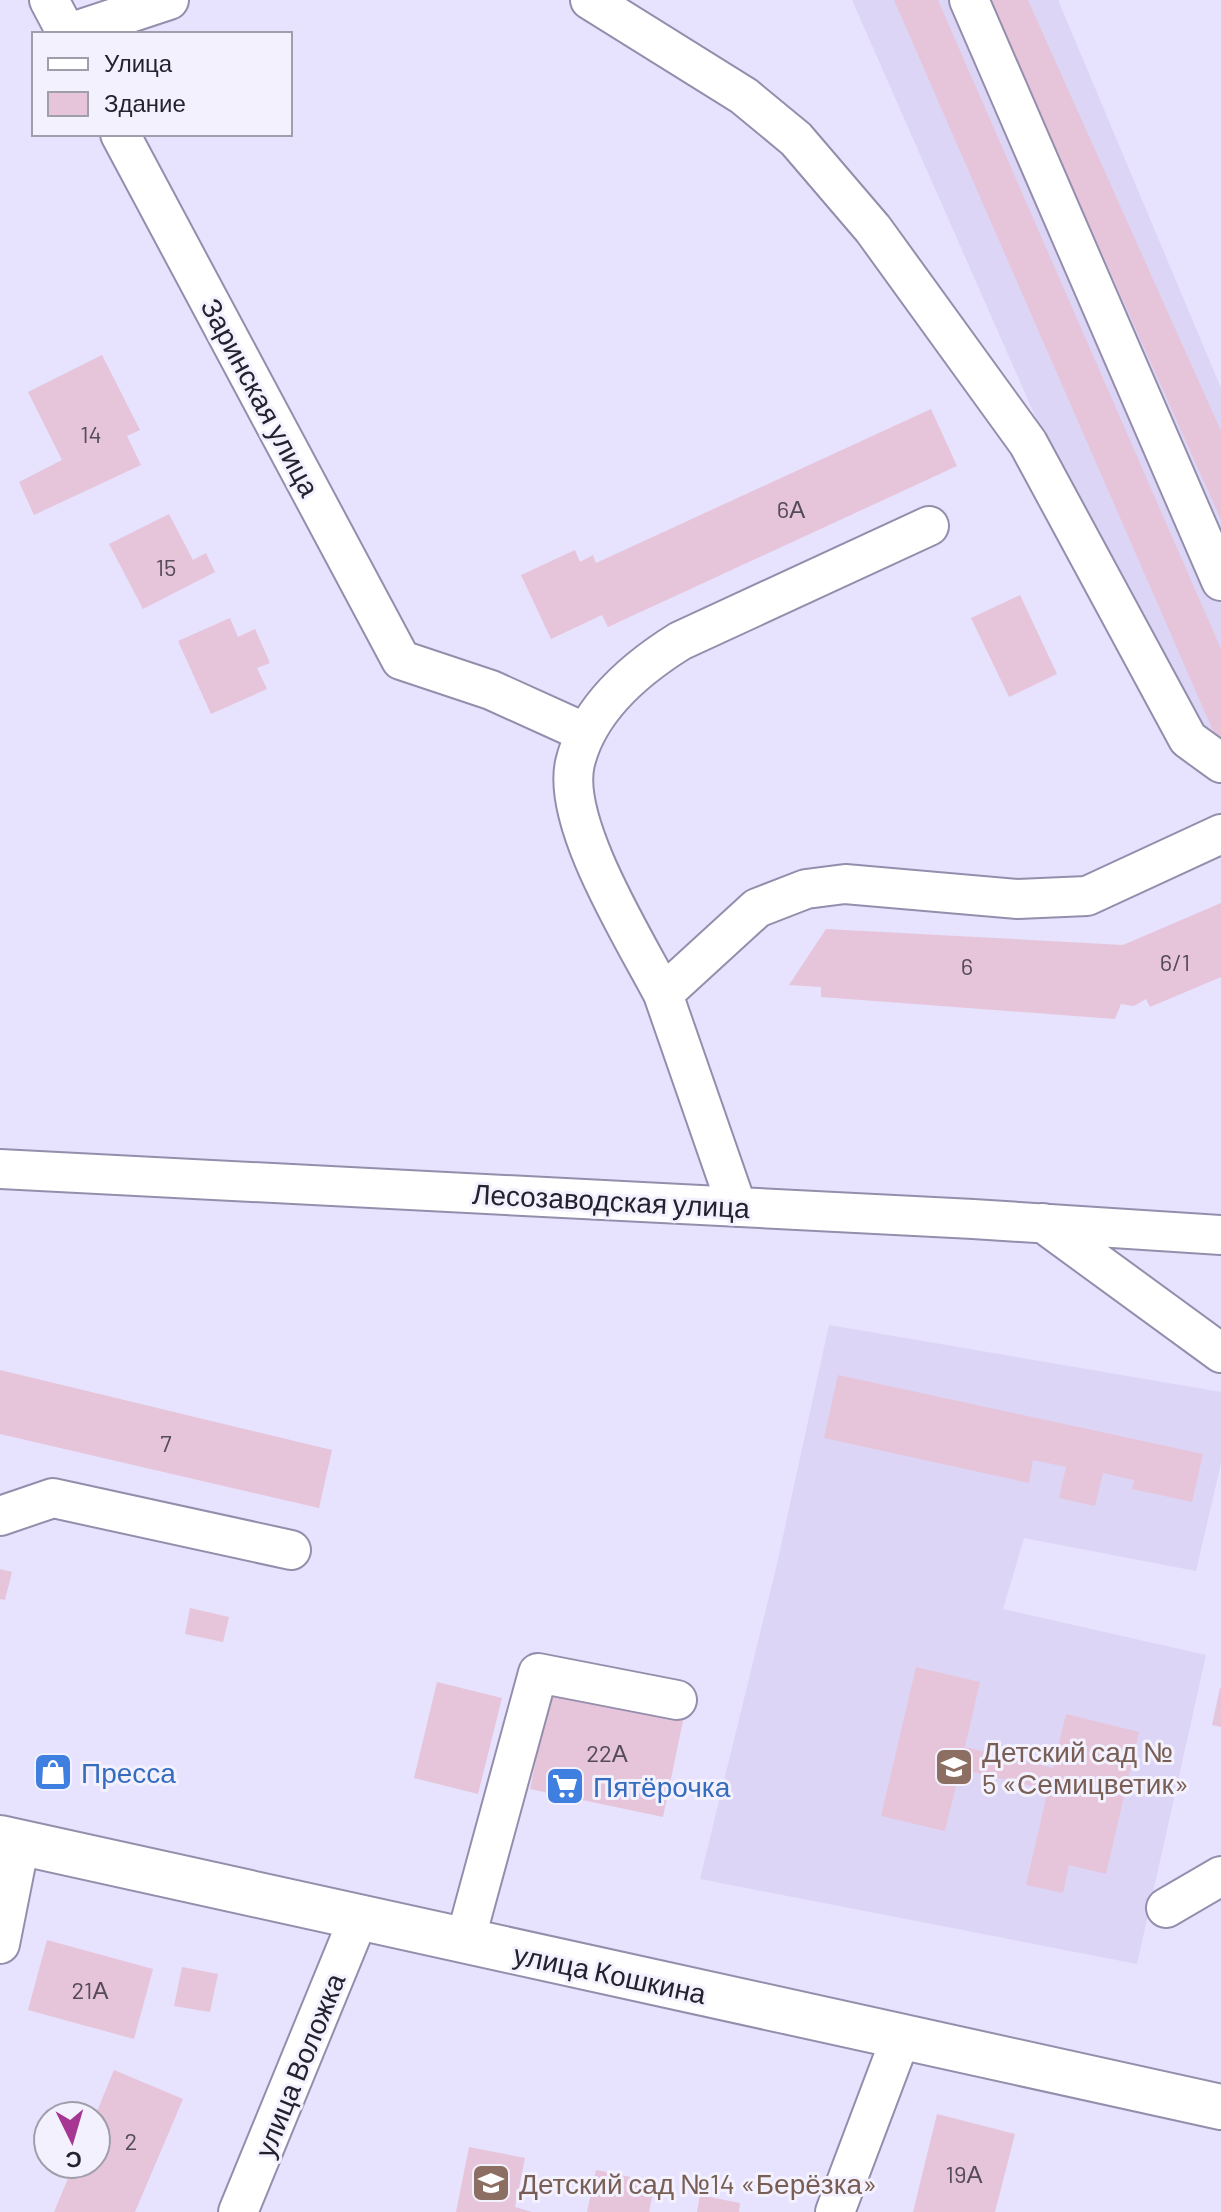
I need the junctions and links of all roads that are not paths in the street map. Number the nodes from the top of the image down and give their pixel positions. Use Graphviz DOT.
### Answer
graph roads {
  1 [pos="49,0"];
  2 [pos="169,0"];
  3 [pos="590,0"];
  4 [pos="969,0"];
  5 [pos="65,32"];
  6 [pos="72,32"];
  7 [pos="121,136"];
  8 [pos="929,526"];
  9 [pos="1221,581"];
  10 [pos="586,733"];
  11 [pos="1221,763"];
  12 [pos="1221,834"];
  13 [pos="663,994"];
  14 [pos="0,1169"];
  15 [pos="737,1207"];
  16 [pos="1043,1223"];
  17 [pos="1221,1235"];
  18 [pos="1221,1353"];
  19 [pos="0,1516"];
  20 [pos="291,1550"];
  21 [pos="677,1700"];
  22 [pos="10,1841"];
  23 [pos="1221,1876"];
  24 [pos="1166,1908"];
  25 [pos="359,1917"];
  26 [pos="465,1941"];
  27 [pos="0,1944"];
  28 [pos="901,2037"];
  29 [pos="1221,2107"];
  30 [pos="238,2212"];
  31 [pos="835,2212"];
  1 -- 5 [label="street"];
  2 -- 6 [label="street"];
  3 -- 11 [label="street"];
  4 -- 9 [label="street"];
  7 -- 10 [label="street, Заринская улица"];
  8 -- 10 [label="street"];
  10 -- 13 [label="street"];
  12 -- 13 [label="street"];
  13 -- 15 [label="street"];
  14 -- 15 [label="street, Лесозаводская улица"];
  15 -- 16 [label="street, Лесозаводская улица"];
  16 -- 17 [label="street, Лесозаводская улица"];
  16 -- 18 [label="street"];
  19 -- 20 [label="street"];
  21 -- 26 [label="street"];
  22 -- 25 [label="main road, улица Кошкина"];
  22 -- 27 [label="street"];
  23 -- 24 [label="street"];
  25 -- 26 [label="main road, улица Кошкина"];
  25 -- 30 [label="street, улица Воложка"];
  26 -- 28 [label="main road, улица Кошкина"];
  28 -- 29 [label="main road, улица Кошкина"];
  28 -- 31 [label="street"];
}
